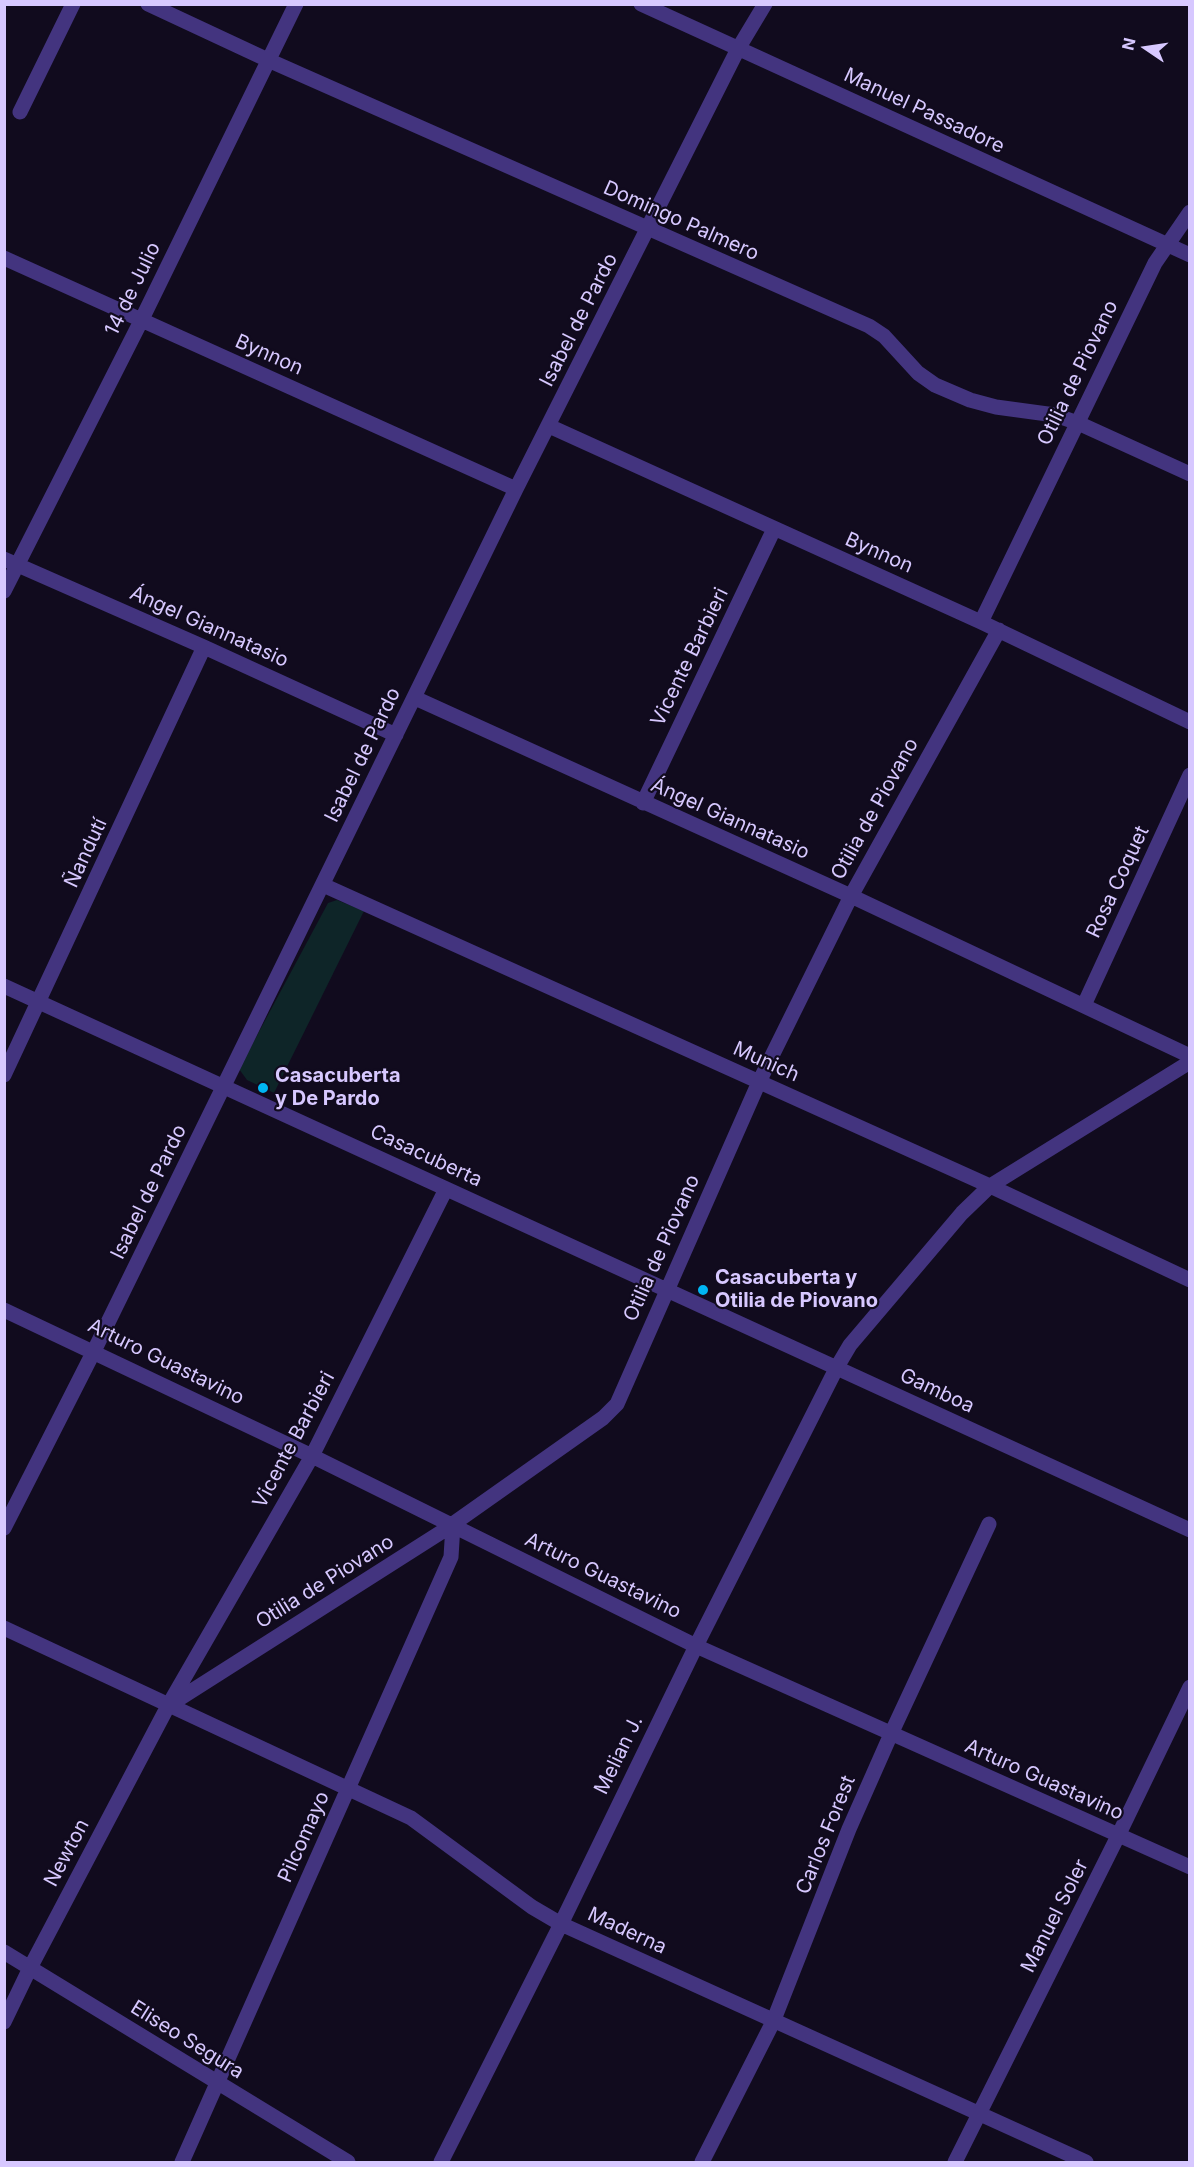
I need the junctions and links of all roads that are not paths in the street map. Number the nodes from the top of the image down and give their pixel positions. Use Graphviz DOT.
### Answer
graph roads {
  1 [pos="73,4"];
  2 [pos="148,4"];
  3 [pos="296,4"];
  4 [pos="641,4"];
  5 [pos="765,4"];
  6 [pos="738,49"];
  7 [pos="268,60"];
  8 [pos="20,112"];
  9 [pos="1190,212"];
  10 [pos="648,229"];
  11 [pos="1167,244"];
  12 [pos="1190,255"];
  13 [pos="4,258"];
  14 [pos="141,321"];
  15 [pos="1078,423"];
  16 [pos="549,426"];
  17 [pos="1190,474"];
  18 [pos="516,489"];
  19 [pos="774,530"];
  20 [pos="11,562"];
  21 [pos="4,591"];
  22 [pos="981,622"];
  23 [pos="999,630"];
  24 [pos="204,647"];
  25 [pos="415,698"];
  26 [pos="1190,722"];
  27 [pos="396,735"];
  28 [pos="1190,775"];
  29 [pos="642,803"];
  30 [pos="323,885"];
  31 [pos="851,896"];
  32 [pos="4,986"];
  33 [pos="39,1003"];
  34 [pos="1084,1005"];
  35 [pos="1190,1056"];
  36 [pos="1190,1062"];
  37 [pos="4,1075"];
  38 [pos="759,1082"];
  39 [pos="224,1086"];
  40 [pos="990,1186"];
  41 [pos="446,1189"];
  42 [pos="1190,1280"];
  43 [pos="666,1289"];
  44 [pos="4,1310"];
  45 [pos="94,1351"];
  46 [pos="837,1367"];
  47 [pos="312,1456"];
  48 [pos="989,1524"];
  49 [pos="453,1525"];
  50 [pos="4,1528"];
  51 [pos="1190,1530"];
  52 [pos="4,1628"];
  53 [pos="696,1646"];
  54 [pos="1190,1687"];
  55 [pos="168,1706"];
  56 [pos="891,1734"];
  57 [pos="348,1788"];
  58 [pos="1118,1836"];
  59 [pos="1190,1867"];
  60 [pos="561,1924"];
  61 [pos="4,1952"];
  62 [pos="30,1968"];
  63 [pos="4,2022"];
  64 [pos="773,2022"];
  65 [pos="217,2084"];
  66 [pos="978,2115"];
  67 [pos="182,2163"];
  68 [pos="348,2163"];
  69 [pos="441,2163"];
  70 [pos="702,2163"];
  71 [pos="956,2163"];
  72 [pos="1086,2163"];
  1 -- 8 [label="street"];
  2 -- 7 [label="street, Domingo Palmero"];
  3 -- 7 [label="street, 14 de Julio"];
  4 -- 6 [label="street, Manuel Passadore"];
  5 -- 6 [label="street, Isabel de Pardo"];
  6 -- 10 [label="street, Isabel de Pardo"];
  6 -- 11 [label="street, Manuel Passadore"];
  7 -- 10 [label="street, Domingo Palmero"];
  7 -- 14 [label="street, 14 de Julio"];
  9 -- 11 [label="street, Otilia de Piovano"];
  10 -- 15 [label="street, Domingo Palmero"];
  10 -- 16 [label="street, Isabel de Pardo"];
  11 -- 12 [label="street, Manuel Passadore"];
  11 -- 15 [label="street, Otilia de Piovano"];
  13 -- 14 [label="street, Bynnon"];
  14 -- 18 [label="street, Bynnon"];
  14 -- 20 [label="street, 14 de Julio"];
  15 -- 17 [label="street, Domingo Palmero"];
  15 -- 22 [label="street, Otilia de Piovano"];
  16 -- 18 [label="street, Isabel de Pardo"];
  16 -- 19 [label="street, Bynnon"];
  18 -- 25 [label="street, Isabel de Pardo"];
  19 -- 22 [label="street, Bynnon"];
  19 -- 29 [label="street, Vicente Barbieri"];
  20 -- 21 [label="street, 14 de Julio"];
  20 -- 24 [label="street, Ángel Giannatasio"];
  22 -- 23 [label="street, Bynnon"];
  23 -- 26 [label="street, Bynnon"];
  23 -- 31 [label="street, Otilia de Piovano"];
  24 -- 27 [label="street, Ángel Giannatasio"];
  24 -- 33 [label="street, Ñandutí"];
  25 -- 27 [label="street, Isabel de Pardo"];
  25 -- 29 [label="street, Ángel Giannatasio"];
  27 -- 30 [label="street, Isabel de Pardo"];
  28 -- 34 [label="street, Rosa Coquet"];
  29 -- 31 [label="street, Ángel Giannatasio"];
  30 -- 38 [label="street, Munich"];
  30 -- 39 [label="street, Isabel de Pardo"];
  31 -- 34 [label="street, Ángel Giannatasio"];
  31 -- 38 [label="street, Otilia de Piovano"];
  32 -- 33 [label="street, Casacuberta"];
  33 -- 37 [label="street, Ñandutí"];
  33 -- 39 [label="street, Casacuberta"];
  34 -- 35 [label="street, Ángel Giannatasio"];
  36 -- 40 [label="street, Melian J."];
  38 -- 40 [label="street, Munich"];
  38 -- 43 [label="street, Otilia de Piovano"];
  39 -- 41 [label="street, Casacuberta"];
  39 -- 45 [label="street, Isabel de Pardo"];
  40 -- 42 [label="street, Munich"];
  40 -- 46 [label="street, Melian J."];
  41 -- 43 [label="street, Casacuberta"];
  41 -- 47 [label="street, Vicente Barbieri"];
  43 -- 46 [label="street, Gamboa"];
  43 -- 49 [label="street, Otilia de Piovano"];
  44 -- 45 [label="street, Arturo Guastavino"];
  45 -- 47 [label="street, Arturo Guastavino"];
  45 -- 50 [label="street, Isabel de Pardo"];
  46 -- 51 [label="street, Gamboa"];
  46 -- 53 [label="street, Melian J."];
  47 -- 49 [label="street, Arturo Guastavino"];
  47 -- 55 [label="street, Vicente Barbieri"];
  48 -- 56 [label="street, Carlos Forest"];
  49 -- 53 [label="street, Arturo Guastavino"];
  49 -- 55 [label="street, Otilia de Piovano"];
  49 -- 57 [label="street, Pilcomayo"];
  52 -- 55 [label="street, Maderna"];
  53 -- 56 [label="street, Arturo Guastavino"];
  53 -- 60 [label="street, Melian J."];
  54 -- 58 [label="street, Manuel Soler"];
  55 -- 57 [label="street, Maderna"];
  55 -- 62 [label="street, Newton"];
  56 -- 58 [label="street, Arturo Guastavino"];
  56 -- 64 [label="street, Carlos Forest"];
  57 -- 60 [label="street, Maderna"];
  57 -- 65 [label="street, Pilcomayo"];
  58 -- 59 [label="street, Arturo Guastavino"];
  58 -- 66 [label="street, Manuel Soler"];
  60 -- 64 [label="street, Maderna"];
  60 -- 69 [label="street, Melian J."];
  61 -- 62 [label="street, Eliseo Segura"];
  62 -- 63 [label="street, Newton"];
  62 -- 65 [label="street, Eliseo Segura"];
  64 -- 66 [label="street, Maderna"];
  64 -- 70 [label="street, Carlos Forest"];
  65 -- 67 [label="street, Pilcomayo"];
  65 -- 68 [label="street, Eliseo Segura"];
  66 -- 71 [label="street, Manuel Soler"];
  66 -- 72 [label="street, Maderna"];
}
